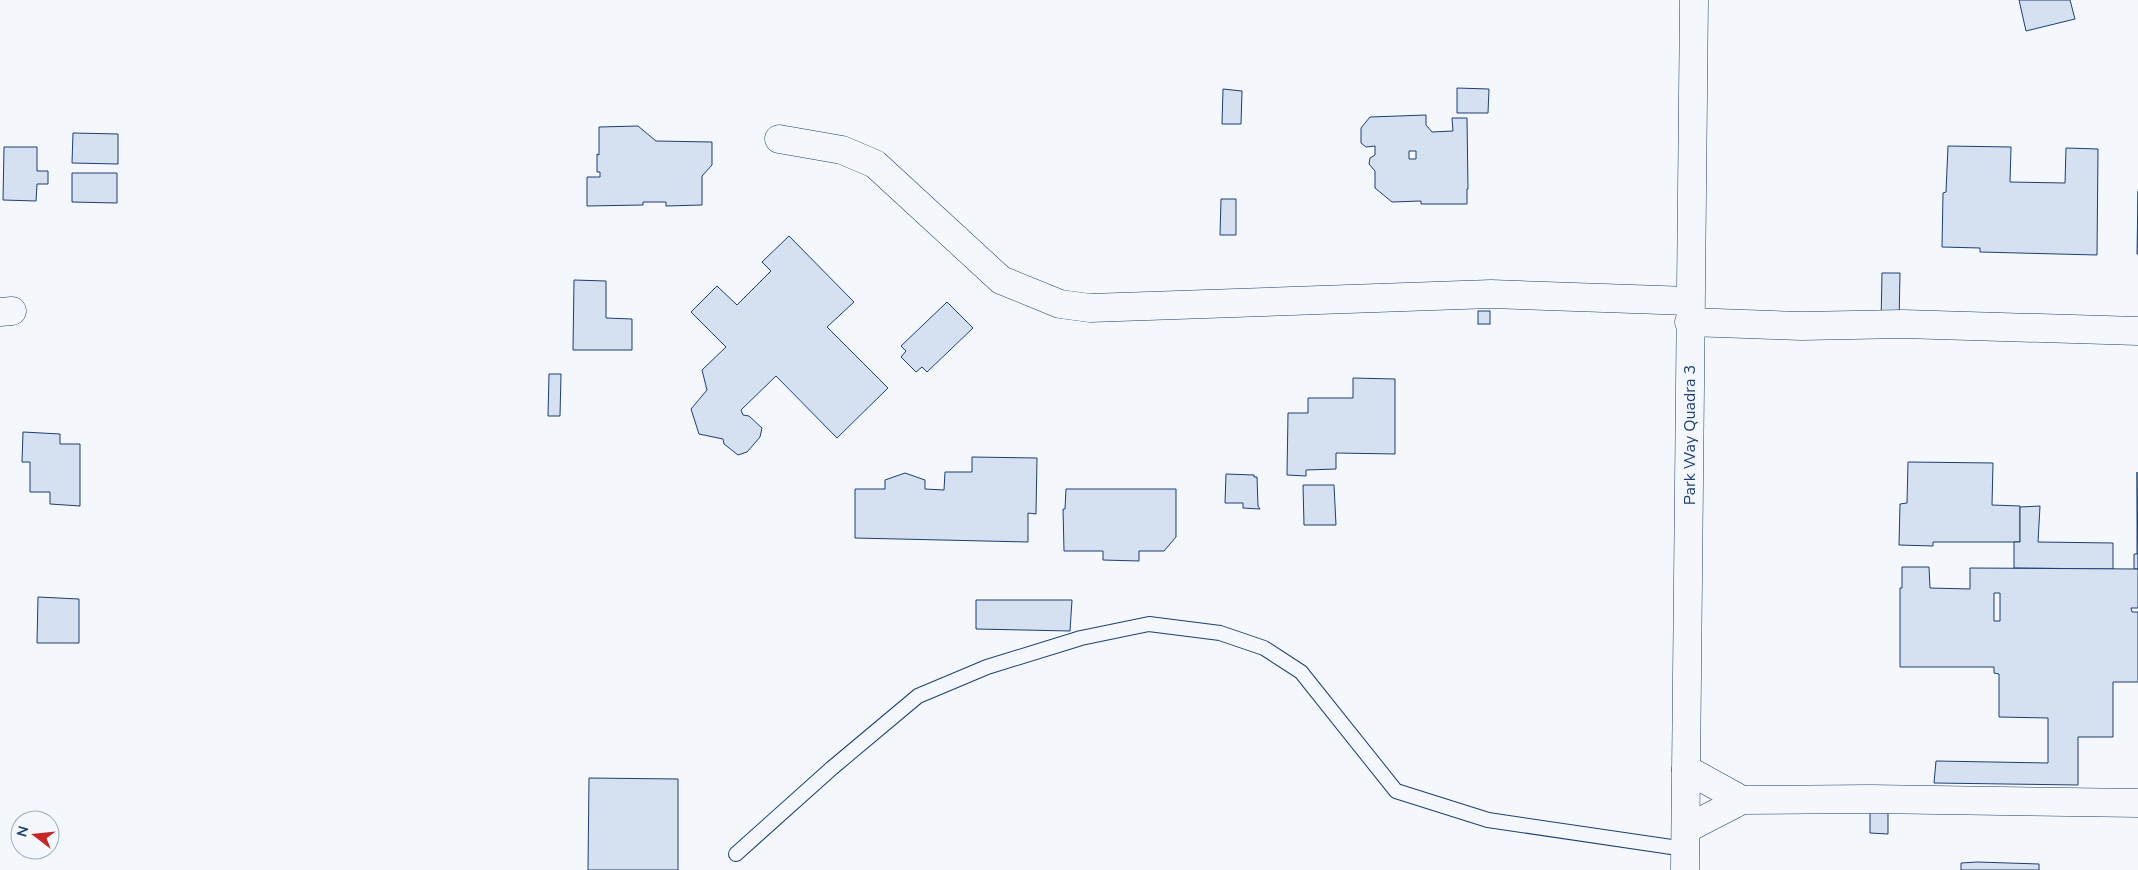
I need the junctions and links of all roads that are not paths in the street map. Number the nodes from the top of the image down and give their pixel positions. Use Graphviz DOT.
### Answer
graph roads {
  1 [pos="1694,0"];
  2 [pos="779,139"];
  3 [pos="1690,312"];
  4 [pos="2138,330"];
  5 [pos="1686,769"];
  6 [pos="1742,800"];
  7 [pos="2138,802"];
  8 [pos="1685,849"];
  9 [pos="736,854"];
  1 -- 3 [label="street, Park Way Quadra 3"];
  2 -- 3 [label="street"];
  3 -- 4 [label="street"];
  3 -- 5 [label="street, Park Way Quadra 3"];
  5 -- 6 [label="street"];
  5 -- 8 [label="street, Park Way Quadra 3"];
  6 -- 7 [label="street"];
  6 -- 8 [label="street"];
  8 -- 9 [label="lane"];
}
